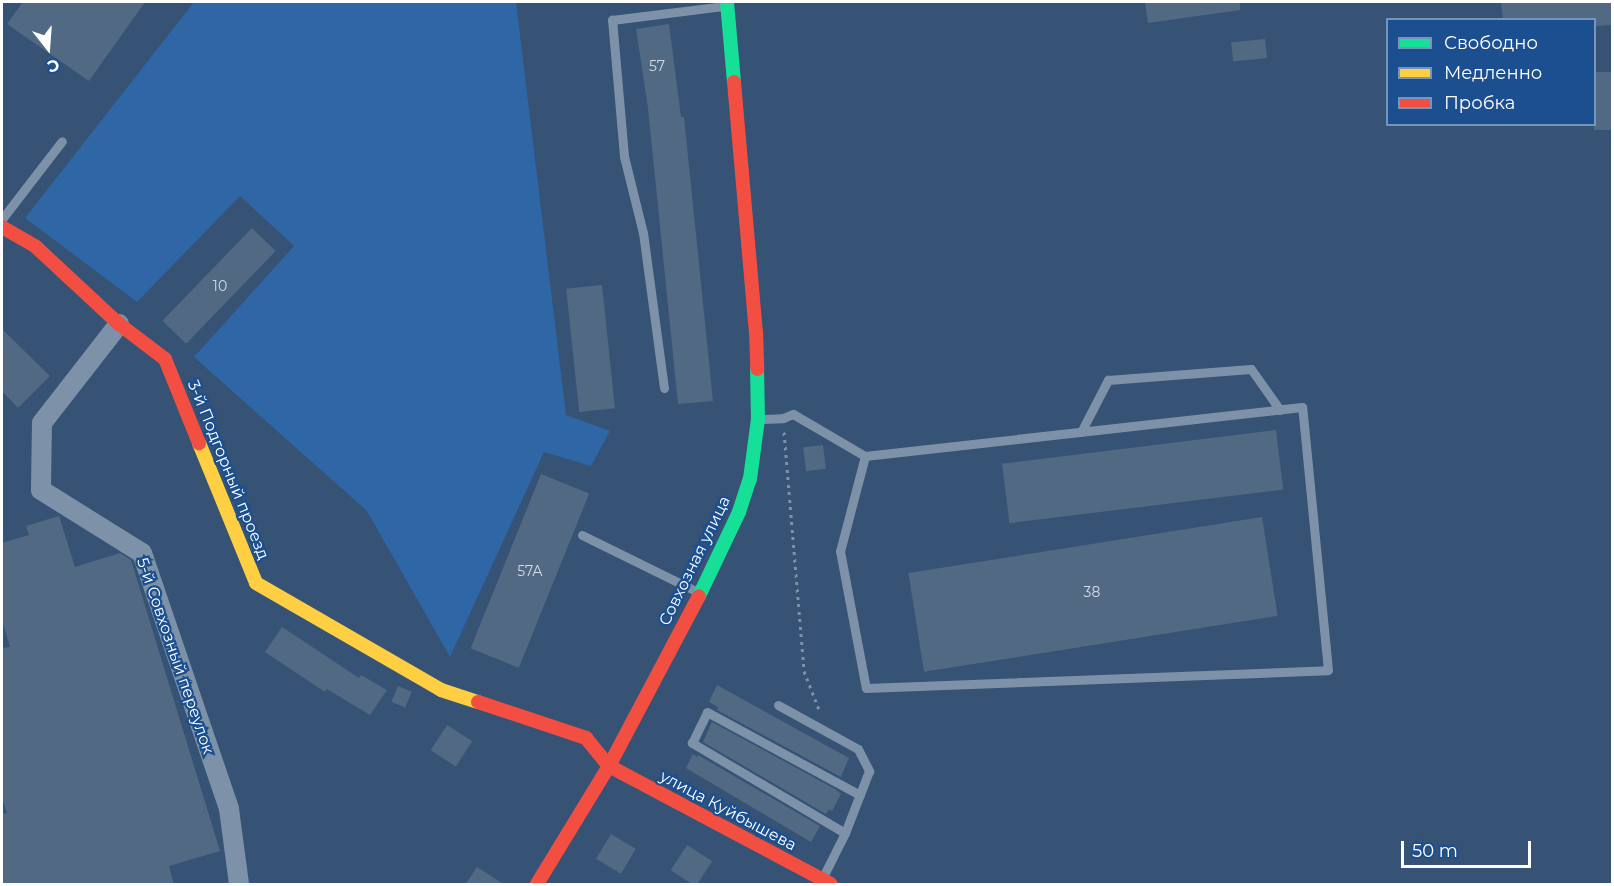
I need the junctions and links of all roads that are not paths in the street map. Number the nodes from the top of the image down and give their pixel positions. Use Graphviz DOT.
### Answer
graph roads {
  1 [pos="727,4"];
  2 [pos="62,141"];
  3 [pos="2,219"];
  4 [pos="2,227"];
  5 [pos="119,324"];
  6 [pos="664,388"];
  7 [pos="1280,410"];
  8 [pos="758,419"];
  9 [pos="1081,432"];
  10 [pos="865,456"];
  11 [pos="582,535"];
  12 [pos="700,593"];
  13 [pos="778,705"];
  14 [pos="609,766"];
  15 [pos="860,795"];
  16 [pos="845,833"];
  17 [pos="824,883"];
  18 [pos="239,885"];
  19 [pos="537,885"];
  1 -- 6 [label="lane"];
  1 -- 8 [label="street, Совхозная улица"];
  2 -- 3 [label="lane"];
  4 -- 5 [label="street, 3-й Подгорный проезд"];
  5 -- 14 [label="street, 3-й Подгорный проезд"];
  5 -- 18 [label="street, 5-й Совхозный переулок"];
  7 -- 9 [label="lane"];
  7 -- 9 [label="lane"];
  7 -- 10 [label="lane"];
  8 -- 10 [label="lane"];
  8 -- 12 [label="street, Совхозная улица"];
  9 -- 10 [label="lane"];
  11 -- 12 [label="lane"];
  12 -- 14 [label="street, Совхозная улица"];
  13 -- 15 [label="lane"];
  14 -- 17 [label="street, улица Куйбышева"];
  14 -- 19 [label="street, Совхозная улица"];
  15 -- 16 [label="lane"];
  15 -- 16 [label="lane"];
  16 -- 17 [label="lane"];
}
